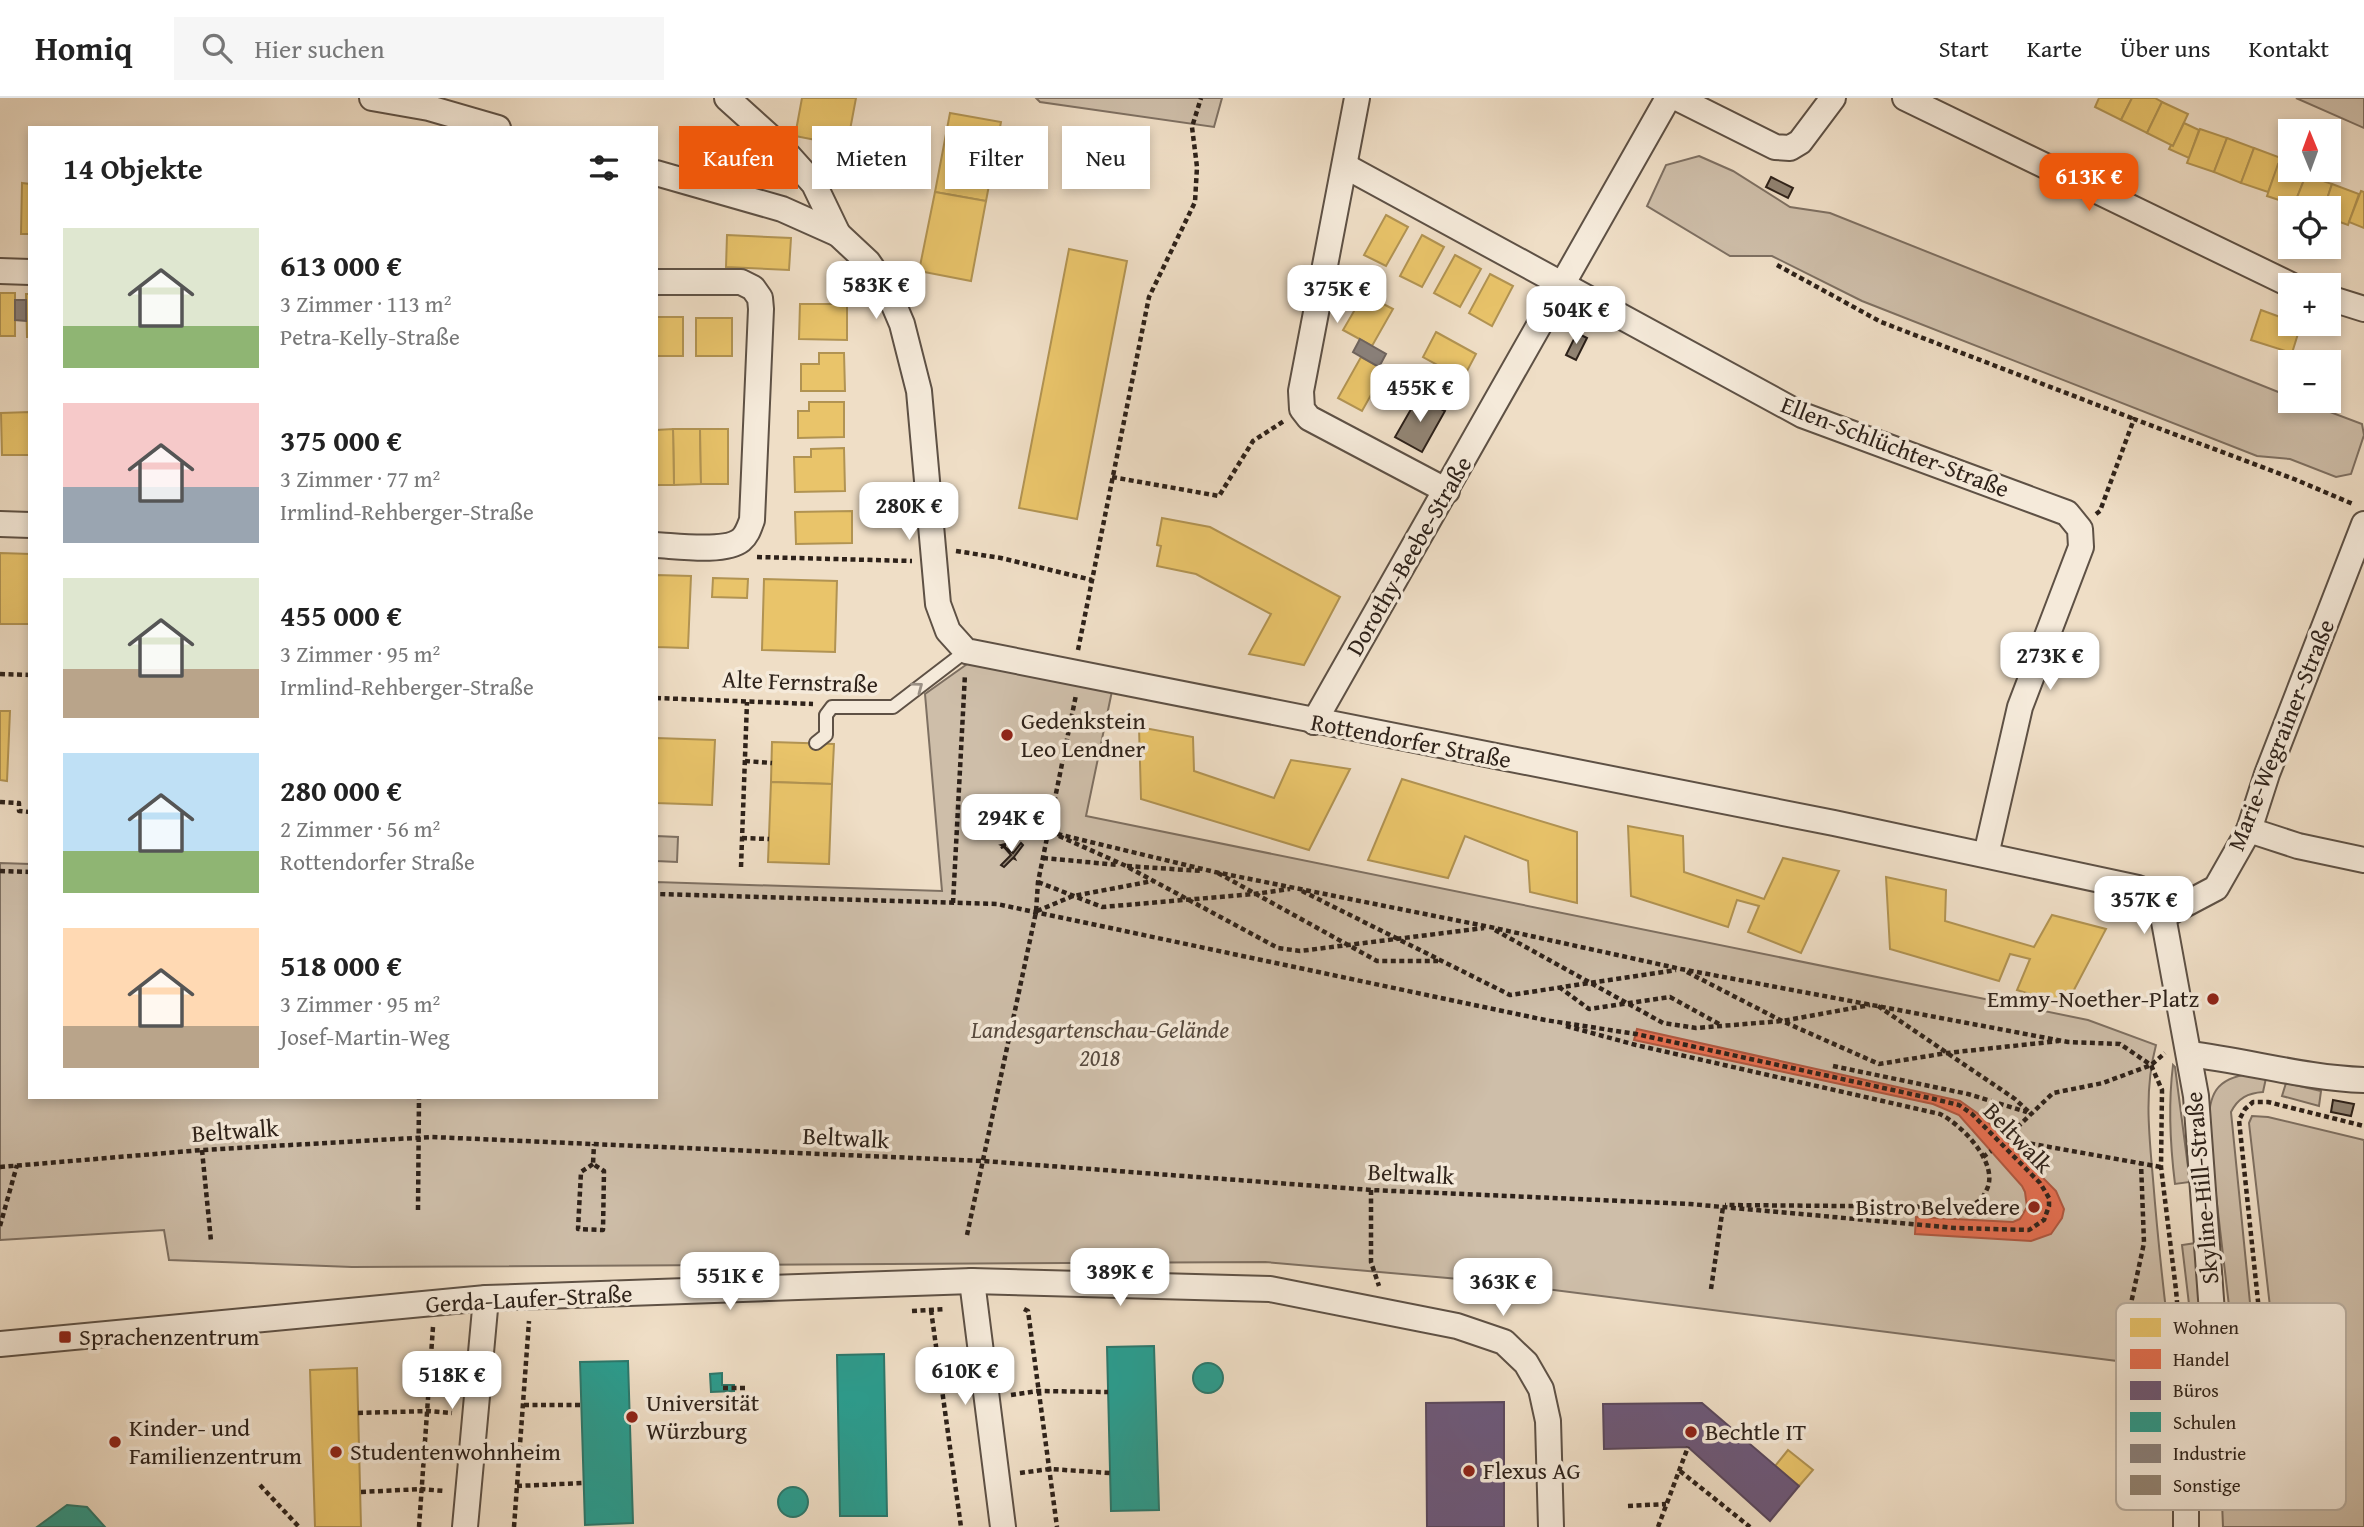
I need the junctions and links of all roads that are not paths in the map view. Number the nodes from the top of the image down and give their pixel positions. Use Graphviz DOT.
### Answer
graph roads {
  1 [pos="372,98"];
  2 [pos="727,98"];
  3 [pos="1357,98"];
  4 [pos="1668,98"];
  5 [pos="1677,98"];
  6 [pos="1833,98"];
  7 [pos="1905,98"];
  8 [pos="491,126"];
  9 [pos="1345,166"];
  10 [pos="658,174"];
  11 [pos="838,234"];
  12 [pos="0,271"];
  13 [pos="28,272"];
  14 [pos="2278,279"];
  15 [pos="658,282"];
  16 [pos="1562,283"];
  17 [pos="2341,302"];
  18 [pos="2364,309"];
  19 [pos="1447,491"];
  20 [pos="0,524"];
  21 [pos="2364,524"];
  22 [pos="28,525"];
  23 [pos="658,545"];
  24 [pos="966,651"];
  25 [pos="1314,722"];
  26 [pos="816,743"];
  27 [pos="2249,830"];
  28 [pos="1986,855"];
  29 [pos="2364,860"];
  30 [pos="2163,916"];
  31 [pos="2189,1054"];
  32 [pos="2364,1080"];
  33 [pos="972,1281"];
  34 [pos="486,1298"];
  35 [pos="2212,1303"];
  36 [pos="0,1344"];
  37 [pos="465,1527"];
  38 [pos="1003,1527"];
  39 [pos="1550,1527"];
  1 -- 8 [label="street"];
  2 -- 11 [label="street"];
  3 -- 9 [label="street"];
  4 -- 16 [label="street, Dorothy-Beebe-Straße"];
  5 -- 6 [label="street"];
  7 -- 14 [label="street"];
  9 -- 16 [label="street, Ellen-Schlüchter-Straße"];
  9 -- 19 [label="street"];
  10 -- 11 [label="street"];
  11 -- 24 [label="street"];
  12 -- 13 [label="street"];
  15 -- 23 [label="street"];
  16 -- 19 [label="street, Dorothy-Beebe-Straße"];
  16 -- 28 [label="street, Ellen-Schlüchter-Straße"];
  17 -- 18 [label="street"];
  19 -- 25 [label="street, Dorothy-Beebe-Straße"];
  20 -- 22 [label="street"];
  21 -- 27 [label="street, Marie-Wegrainer-Straße"];
  24 -- 25 [label="street, Rottendorfer Straße"];
  26 -- 24 [label="lane, Alte Fernstraße, one-way"];
  25 -- 28 [label="street, Rottendorfer Straße"];
  27 -- 29 [label="street"];
  27 -- 30 [label="street, Marie-Wegrainer-Straße"];
  28 -- 30 [label="street, Rottendorfer Straße"];
  30 -- 31 [label="street"];
  31 -- 32 [label="street"];
  31 -- 35 [label="street, Skyline-Hill-Straße"];
  33 -- 34 [label="street, Gerda-Laufer-Straße"];
  33 -- 38 [label="street"];
  33 -- 39 [label="street, Gerda-Laufer-Straße"];
  34 -- 36 [label="street, Gerda-Laufer-Straße"];
  34 -- 37 [label="street"];
}
